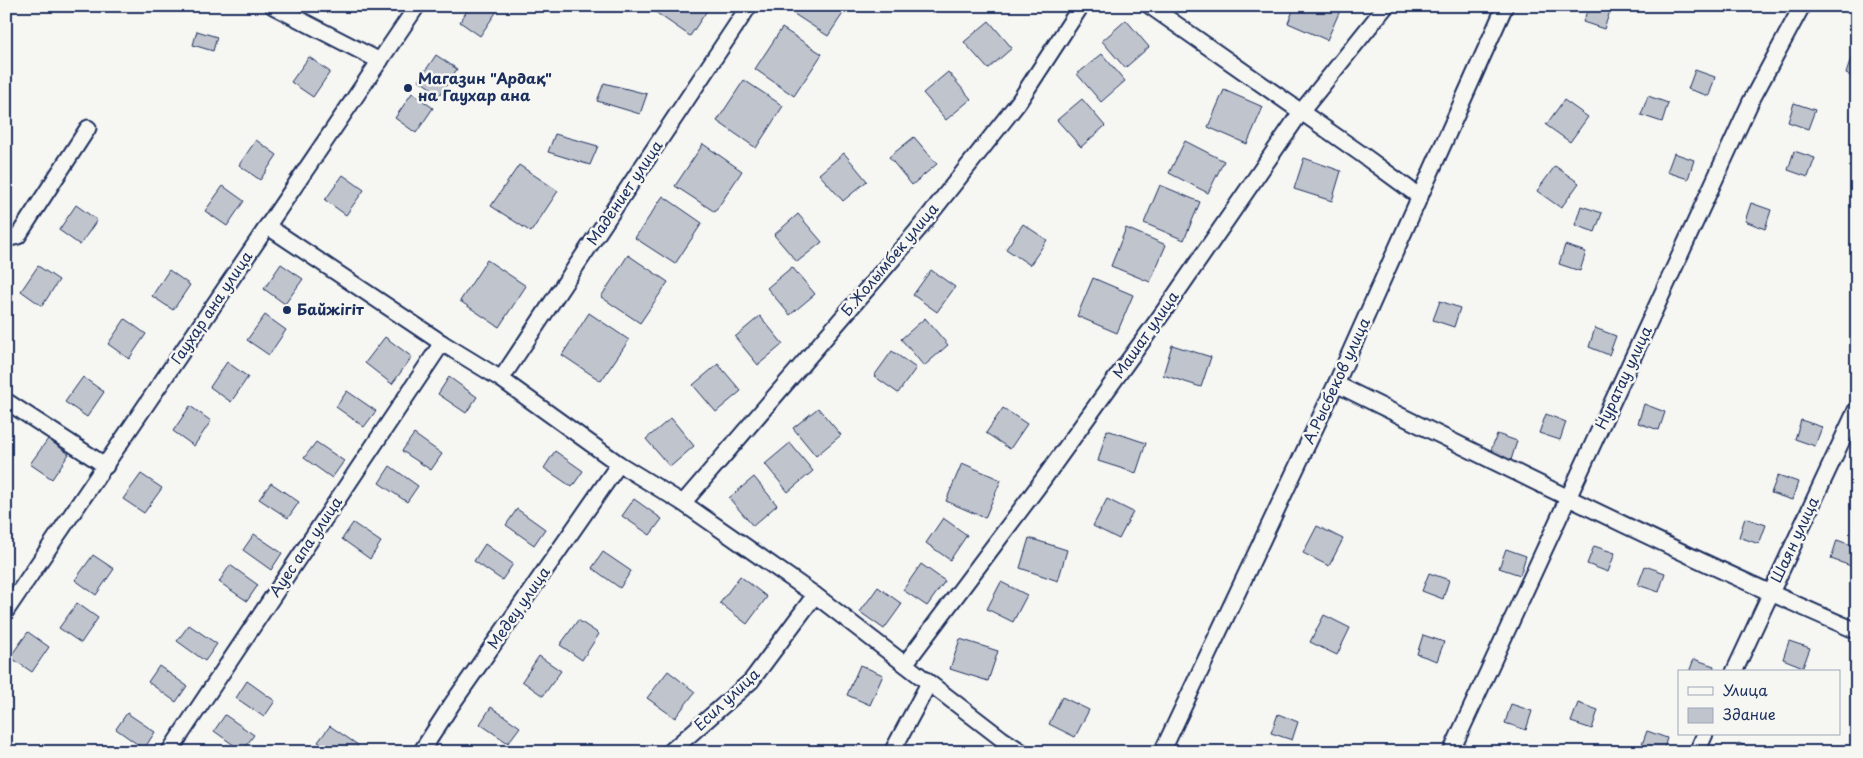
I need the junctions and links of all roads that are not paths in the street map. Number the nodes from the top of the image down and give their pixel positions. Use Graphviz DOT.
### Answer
graph roads {
  1 [pos="272,6"];
  2 [pos="417,6"];
  3 [pos="749,6"];
  4 [pos="1081,6"];
  5 [pos="1150,6"];
  6 [pos="1386,6"];
  7 [pos="1505,6"];
  8 [pos="1802,6"];
  9 [pos="380,61"];
  10 [pos="1301,112"];
  11 [pos="88,128"];
  12 [pos="1420,197"];
  13 [pos="267,226"];
  14 [pos="6,239"];
  15 [pos="442,343"];
  16 [pos="501,379"];
  17 [pos="1336,384"];
  18 [pos="6,401"];
  19 [pos="1857,408"];
  20 [pos="619,464"];
  21 [pos="106,466"];
  22 [pos="1569,498"];
  23 [pos="683,503"];
  24 [pos="1770,594"];
  25 [pos="815,595"];
  26 [pos="6,610"];
  27 [pos="1857,631"];
  28 [pos="905,664"];
  29 [pos="1735,670"];
  30 [pos="929,682"];
  31 [pos="1704,736"];
  32 [pos="169,752"];
  33 [pos="421,752"];
  34 [pos="670,752"];
  35 [pos="892,752"];
  36 [pos="1022,752"];
  37 [pos="1162,752"];
  38 [pos="1451,752"];
  39 [pos="1697,752"];
  1 -- 9 [label="street"];
  2 -- 9 [label="street, Гаухар ана улица"];
  3 -- 16 [label="street, Мадениет улица"];
  4 -- 23 [label="street, Б.Жолымбек улица"];
  5 -- 10 [label="street"];
  6 -- 10 [label="street, Машат улица"];
  7 -- 12 [label="street, А.Рысбеков улица"];
  8 -- 22 [label="street, Нуратау улица"];
  9 -- 13 [label="street, Гаухар ана улица"];
  10 -- 12 [label="street"];
  10 -- 28 [label="street, Машат улица"];
  11 -- 14 [label="street"];
  12 -- 17 [label="street, А.Рысбеков улица"];
  13 -- 15 [label="street"];
  13 -- 21 [label="street, Гаухар ана улица"];
  15 -- 16 [label="street"];
  15 -- 32 [label="street, Ауес апа улица"];
  16 -- 20 [label="street"];
  17 -- 22 [label="street"];
  17 -- 37 [label="street, А.Рысбеков улица"];
  18 -- 21 [label="street"];
  19 -- 24 [label="street, Шаян улица"];
  20 -- 23 [label="street"];
  20 -- 33 [label="street, Медеу улица"];
  21 -- 26 [label="street, Гаухар ана улица"];
  22 -- 24 [label="street"];
  22 -- 38 [label="street, Нуратау улица"];
  23 -- 25 [label="street"];
  24 -- 27 [label="street"];
  24 -- 29 [label="street, Шаян улица"];
  25 -- 28 [label="street"];
  25 -- 34 [label="street, Есил улица"];
  28 -- 30 [label="street"];
  30 -- 35 [label="street"];
  30 -- 36 [label="street"];
  31 -- 39 [label="street"];
}
